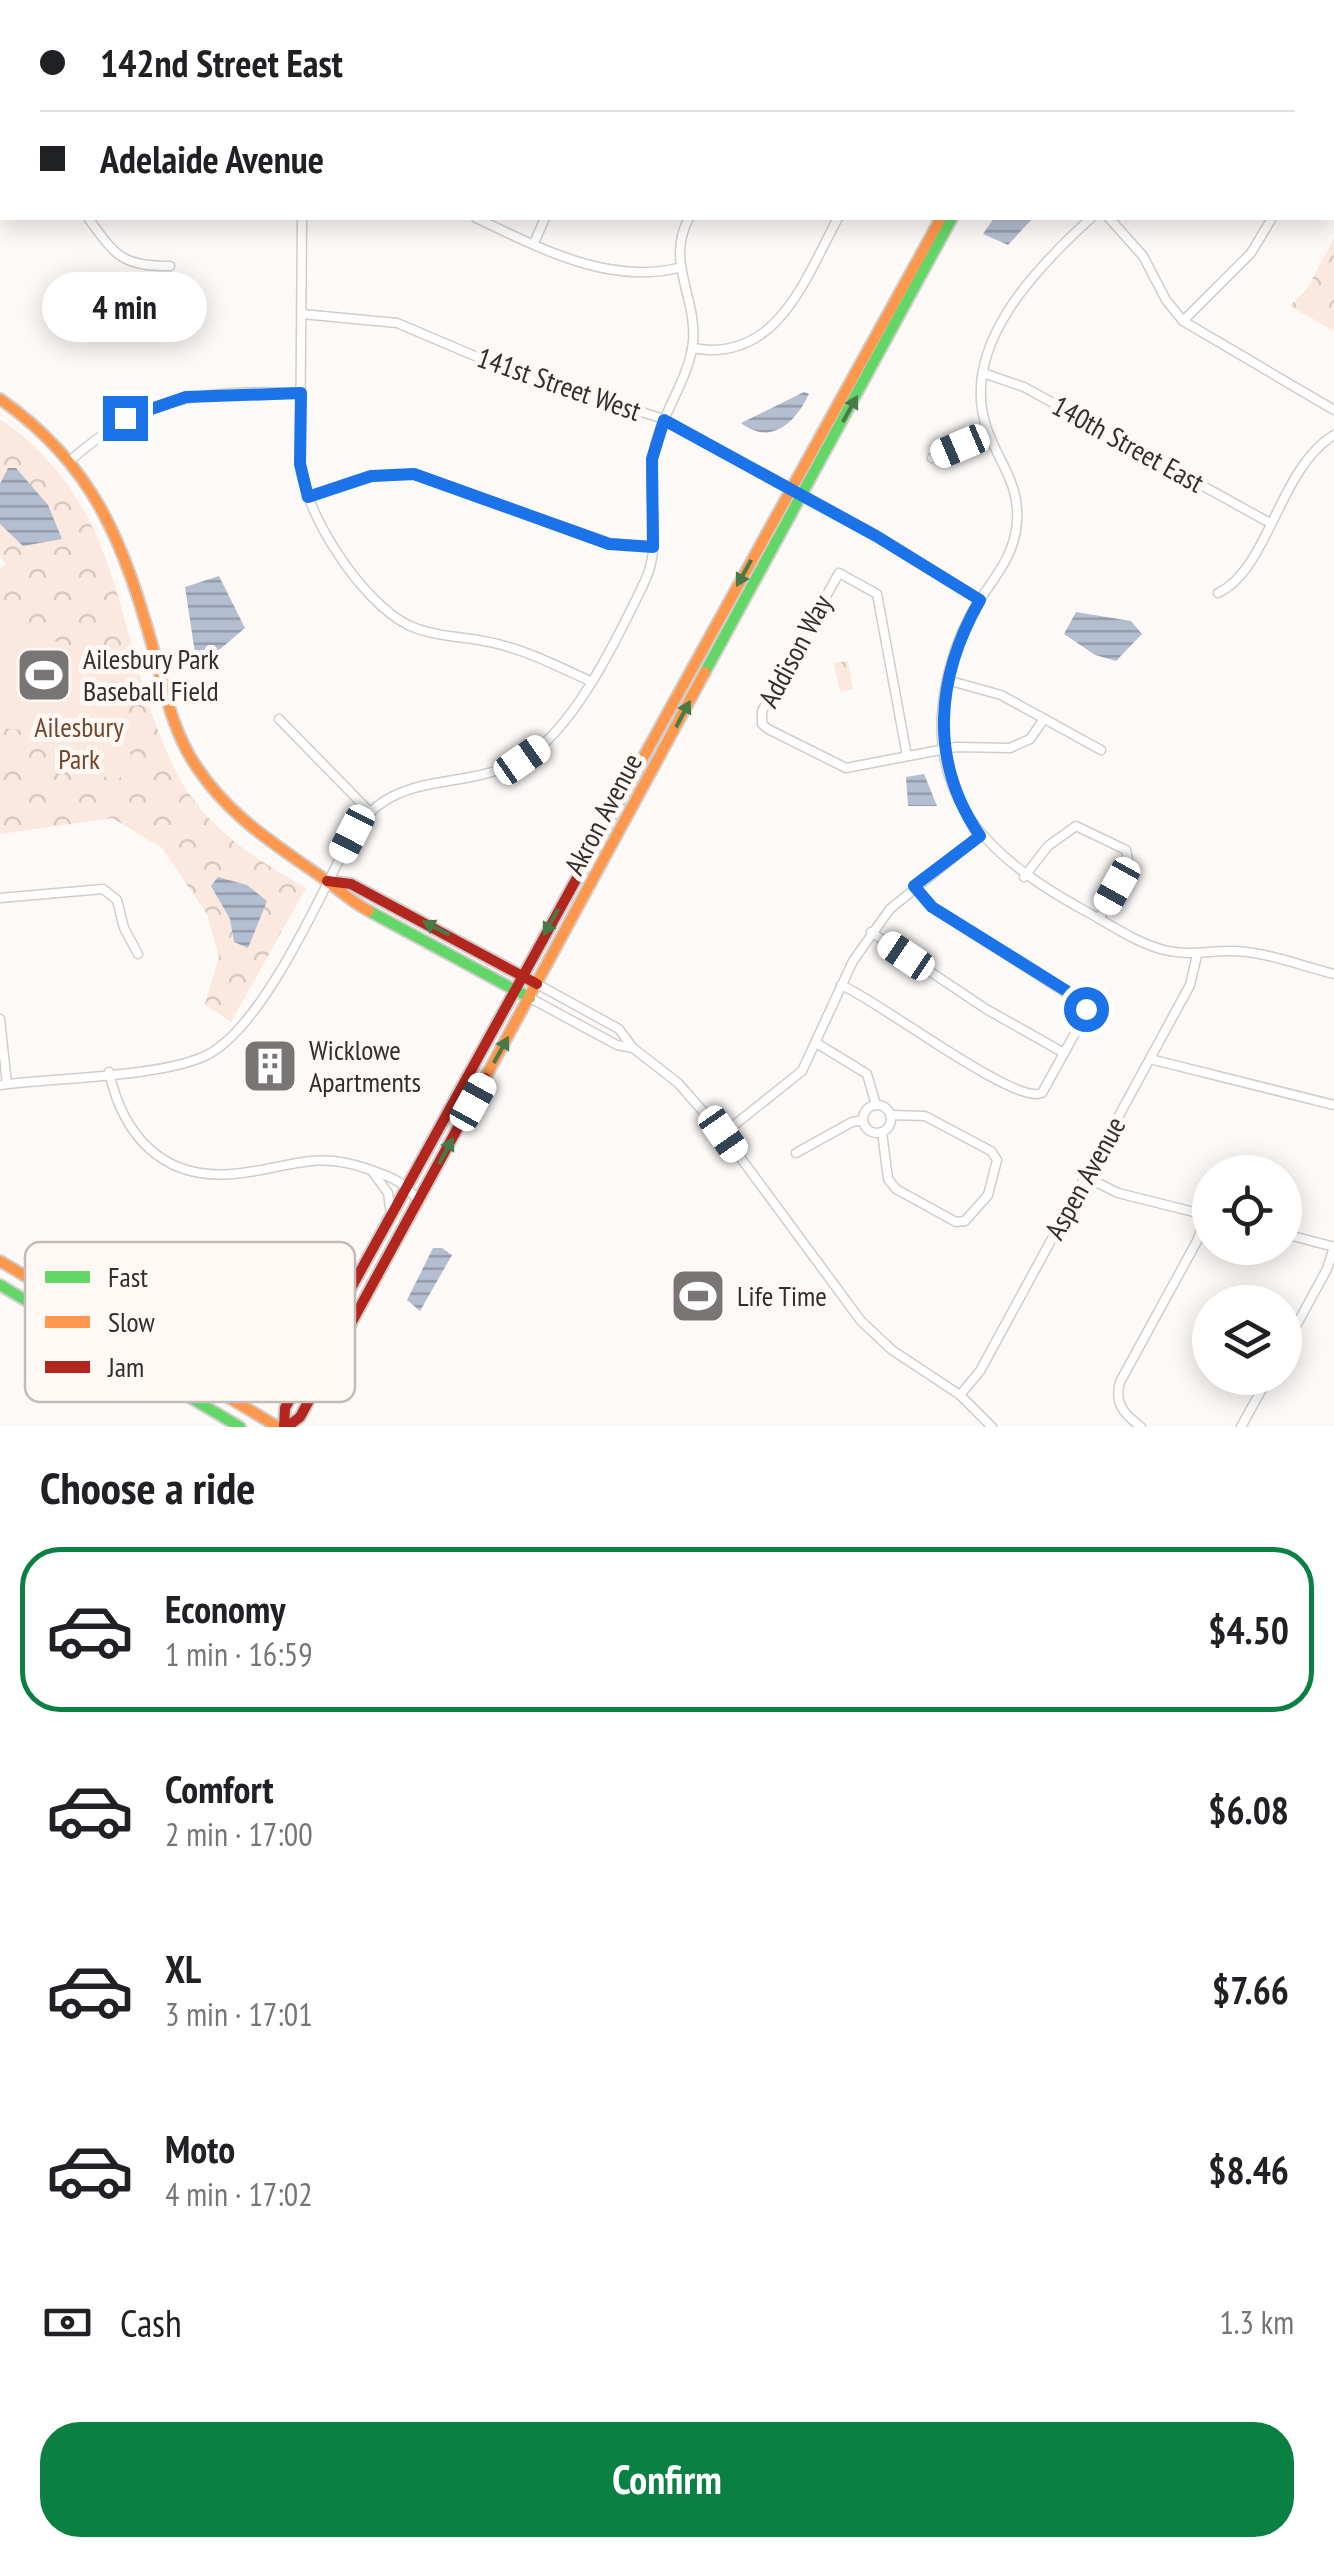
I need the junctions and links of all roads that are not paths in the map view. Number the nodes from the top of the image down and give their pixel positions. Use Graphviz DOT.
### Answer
graph roads {
  1 [pos="90,220"];
  2 [pos="302,220"];
  3 [pos="481,220"];
  4 [pos="544,220"];
  5 [pos="687,220"];
  6 [pos="837,220"];
  7 [pos="940,220"];
  8 [pos="951,220"];
  9 [pos="1089,220"];
  10 [pos="1111,220"];
  11 [pos="1271,220"];
  12 [pos="534,243"];
  13 [pos="170,266"];
  14 [pos="678,268"];
  15 [pos="302,314"];
  16 [pos="1184,321"];
  17 [pos="692,348"];
  18 [pos="983,373"];
  19 [pos="301,393"];
  20 [pos="0,399"];
  21 [pos="1334,410"];
  22 [pos="664,420"];
  23 [pos="989,434"];
  24 [pos="1334,435"];
  25 [pos="72,458"];
  26 [pos="932,458"];
  27 [pos="791,487"];
  28 [pos="803,494"];
  29 [pos="308,497"];
  30 [pos="1270,523"];
  31 [pos="653,547"];
  32 [pos="1218,593"];
  33 [pos="980,600"];
  34 [pos="947,680"];
  35 [pos="590,681"];
  36 [pos="279,719"];
  37 [pos="1044,719"];
  38 [pos="944,749"];
  39 [pos="1101,750"];
  40 [pos="907,756"];
  41 [pos="369,812"];
  42 [pos="980,836"];
  43 [pos="1024,877"];
  44 [pos="328,881"];
  45 [pos="914,886"];
  46 [pos="0,898"];
  47 [pos="1099,918"];
  48 [pos="871,932"];
  49 [pos="138,954"];
  50 [pos="1196,955"];
  51 [pos="522,973"];
  52 [pos="1334,974"];
  53 [pos="537,984"];
  54 [pos="842,985"];
  55 [pos="512,990"];
  56 [pos="530,998"];
  57 [pos="0,1019"];
  58 [pos="818,1044"];
  59 [pos="633,1048"];
  60 [pos="1064,1053"];
  61 [pos="1150,1060"];
  62 [pos="110,1072"];
  63 [pos="4,1085"];
  64 [pos="876,1105"];
  65 [pos="1334,1105"];
  66 [pos="891,1116"];
  67 [pos="863,1120"];
  68 [pos="882,1132"];
  69 [pos="723,1134"];
  70 [pos="796,1153"];
  71 [pos="372,1171"];
  72 [pos="1086,1177"];
  73 [pos="407,1185"];
  74 [pos="418,1201"];
  75 [pos="1192,1211"];
  76 [pos="391,1214"];
  77 [pos="1302,1239"];
  78 [pos="1334,1247"];
  79 [pos="1192,1248"];
  80 [pos="0,1260"];
  81 [pos="25,1275"];
  82 [pos="355,1280"];
  83 [pos="0,1286"];
  84 [pos="25,1301"];
  85 [pos="1302,1315"];
  86 [pos="355,1316"];
  87 [pos="960,1395"];
  88 [pos="1259,1395"];
  89 [pos="197,1402"];
  90 [pos="241,1402"];
  91 [pos="288,1402"];
  92 [pos="308,1402"];
  93 [pos="240,1427"];
  94 [pos="283,1427"];
  95 [pos="992,1427"];
  96 [pos="1141,1427"];
  97 [pos="1241,1427"];
  1 -- 13 [label="street"];
  2 -- 15 [label="street"];
  3 -- 12 [label="street"];
  4 -- 12 [label="street"];
  5 -- 14 [label="street"];
  6 -- 17 [label="street"];
  7 -- 27 [label="main road, Akron Avenue"];
  28 -- 8 [label="main road, Akron Avenue, one-way"];
  9 -- 18 [label="street"];
  10 -- 16 [label="street"];
  11 -- 16 [label="street"];
  12 -- 14 [label="street"];
  14 -- 17 [label="street"];
  15 -- 19 [label="street"];
  15 -- 22 [label="street, 141st Street West"];
  16 -- 21 [label="street"];
  17 -- 22 [label="street"];
  18 -- 23 [label="street"];
  18 -- 30 [label="street, 140th Street East"];
  19 -- 25 [label="street"];
  19 -- 29 [label="street"];
  20 -- 25 [label="main road"];
  22 -- 27 [label="street, 141st Street West"];
  22 -- 31 [label="street"];
  23 -- 26 [label="street"];
  23 -- 33 [label="street"];
  24 -- 30 [label="street"];
  25 -- 44 [label="main road"];
  27 -- 28 [label="street, 141st Street West"];
  27 -- 51 [label="main road, Akron Avenue, one-way"];
  28 -- 33 [label="street, 141st Street West"];
  53 -- 28 [label="main road, Akron Avenue, one-way"];
  29 -- 31 [label="street"];
  29 -- 35 [label="street"];
  30 -- 32 [label="street"];
  31 -- 35 [label="street"];
  33 -- 34 [label="street"];
  34 -- 37 [label="street"];
  34 -- 38 [label="street"];
  35 -- 41 [label="street"];
  36 -- 41 [label="street"];
  37 -- 38 [label="street, Addison Way"];
  37 -- 39 [label="street"];
  38 -- 40 [label="street, Addison Way"];
  38 -- 42 [label="street"];
  40 -- 40 [label="street, Addison Way"];
  41 -- 44 [label="street"];
  42 -- 43 [label="street"];
  42 -- 45 [label="street"];
  43 -- 47 [label="street"];
  43 -- 47 [label="street"];
  51 -- 44 [label="main road, one-way"];
  44 -- 55 [label="main road"];
  44 -- 62 [label="street"];
  45 -- 48 [label="street"];
  45 -- 60 [label="street"];
  46 -- 49 [label="street"];
  47 -- 50 [label="street"];
  48 -- 54 [label="street"];
  48 -- 60 [label="street"];
  50 -- 52 [label="street"];
  50 -- 61 [label="street, Aspen Avenue"];
  51 -- 53 [label="main road"];
  51 -- 55 [label="main road, Akron Avenue"];
  53 -- 56 [label="main road, Akron Avenue"];
  53 -- 59 [label="street"];
  54 -- 58 [label="street"];
  54 -- 60 [label="street"];
  55 -- 56 [label="main road"];
  55 -- 73 [label="main road, Akron Avenue"];
  56 -- 59 [label="street"];
  74 -- 56 [label="main road, Akron Avenue, one-way"];
  57 -- 63 [label="street"];
  58 -- 64 [label="street"];
  58 -- 69 [label="street"];
  59 -- 69 [label="street"];
  61 -- 65 [label="street"];
  61 -- 72 [label="street, Aspen Avenue"];
  62 -- 63 [label="street"];
  62 -- 71 [label="street"];
  64 -- 66 [label="street"];
  64 -- 67 [label="street"];
  66 -- 68 [label="street"];
  66 -- 68 [label="street"];
  67 -- 68 [label="street"];
  67 -- 70 [label="street"];
  69 -- 87 [label="street"];
  71 -- 73 [label="street"];
  71 -- 76 [label="street"];
  72 -- 75 [label="street"];
  72 -- 87 [label="street, Aspen Avenue"];
  73 -- 74 [label="street"];
  73 -- 76 [label="main road, Akron Avenue"];
  74 -- 86 [label="main road, Akron Avenue"];
  76 -- 82 [label="main road, Akron Avenue"];
  77 -- 78 [label="street"];
  78 -- 85 [label="street"];
  79 -- 96 [label="street"];
  80 -- 81 [label="main road"];
  83 -- 84 [label="main road"];
  87 -- 95 [label="street"];
  88 -- 97 [label="street"];
  89 -- 93 [label="main road"];
  90 -- 94 [label="main road"];
  91 -- 94 [label="main road, Akron Avenue"];
  92 -- 94 [label="main road, Akron Avenue"];
}
